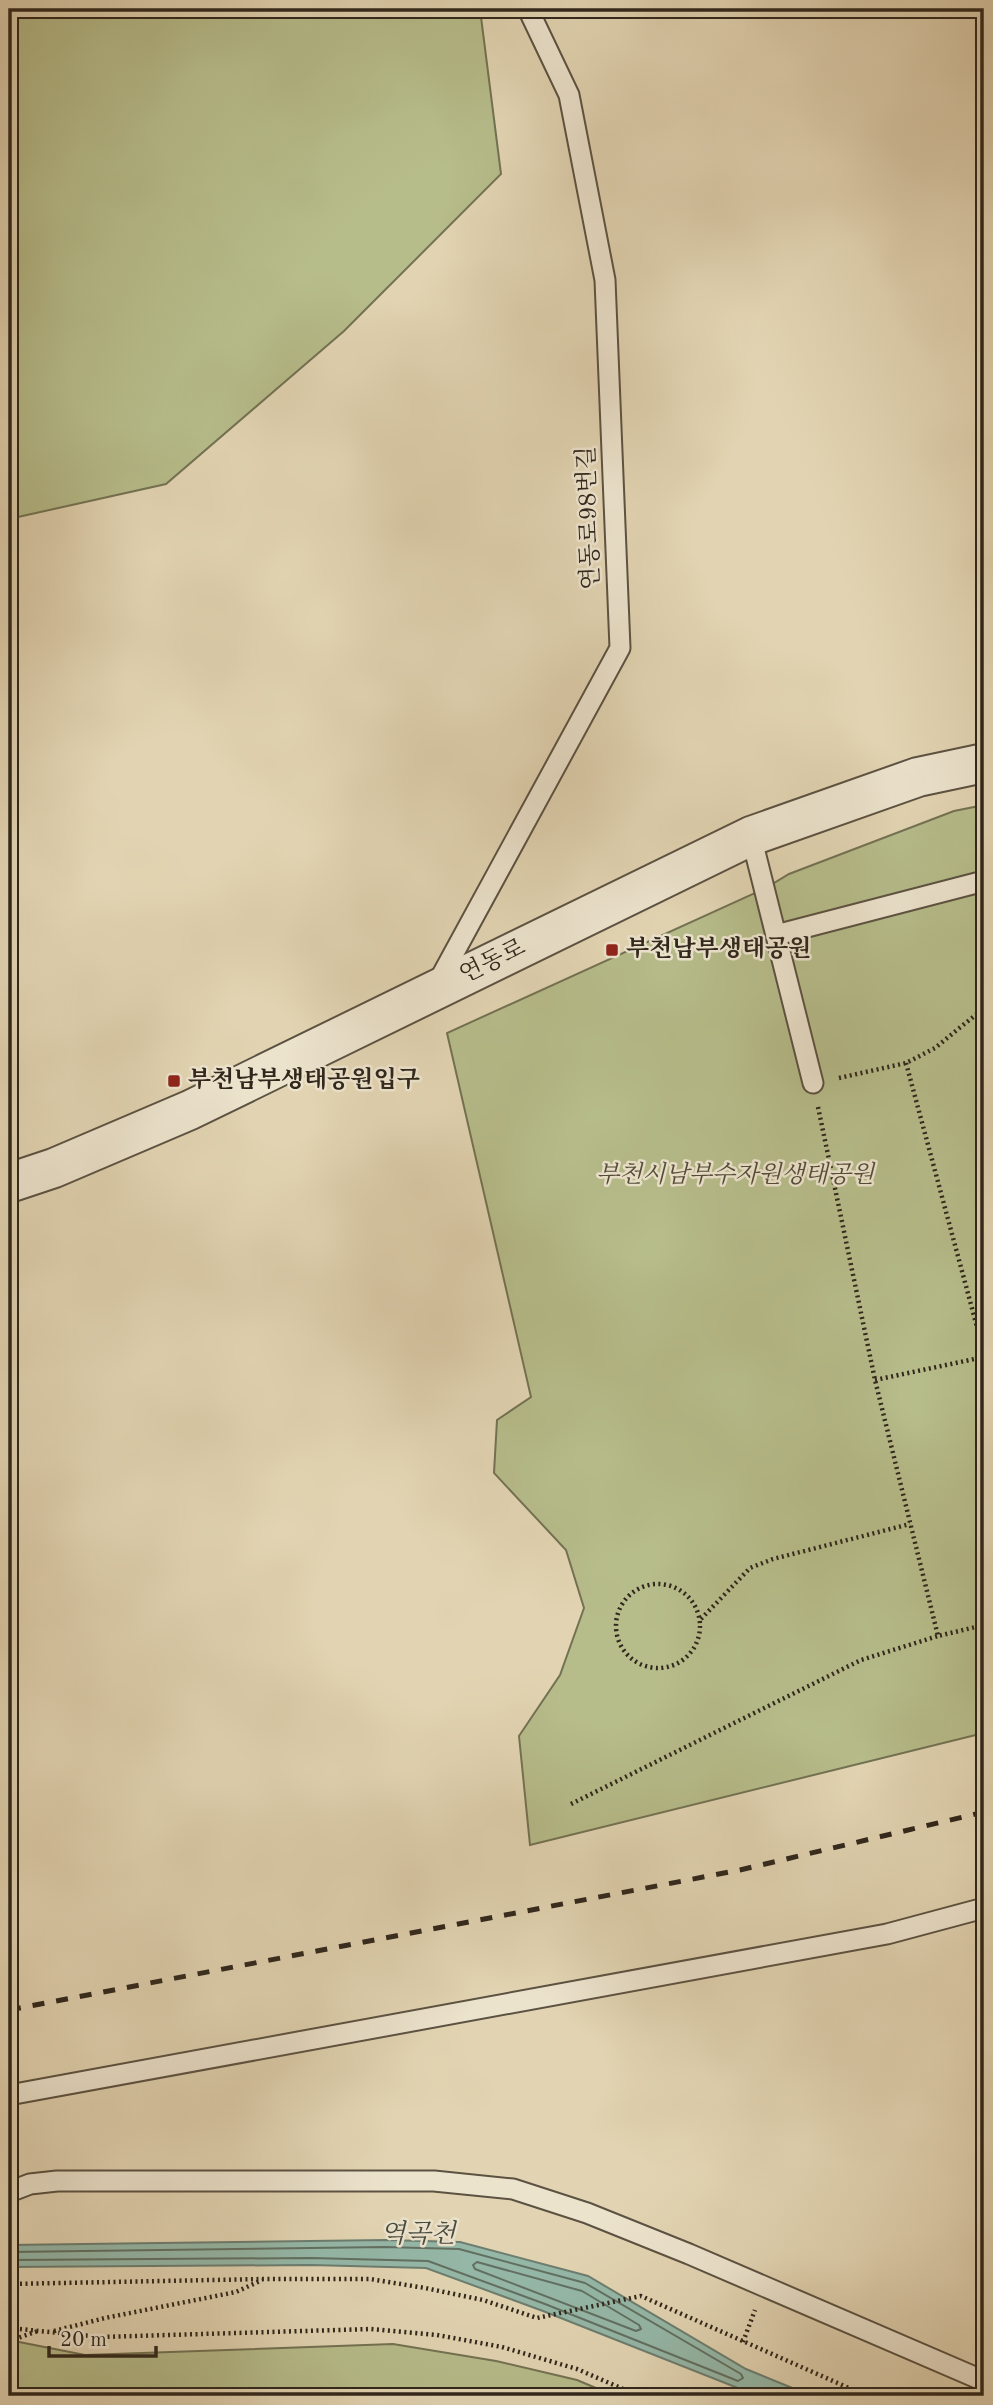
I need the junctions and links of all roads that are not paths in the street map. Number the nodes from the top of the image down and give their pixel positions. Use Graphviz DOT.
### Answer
graph roads {
  1 [pos="528,9"];
  2 [pos="984,763"];
  3 [pos="751,836"];
  4 [pos="984,881"];
  5 [pos="776,935"];
  6 [pos="433,991"];
  7 [pos="813,1083"];
  8 [pos="9,1183"];
  9 [pos="984,1908"];
  10 [pos="9,2095"];
  11 [pos="9,2192"];
  12 [pos="984,2381"];
  1 -- 6 [label="lane, 연동로98번길"];
  2 -- 3 [label="street, 연동로"];
  3 -- 5 [label="lane"];
  3 -- 6 [label="street, 연동로"];
  4 -- 5 [label="lane"];
  5 -- 7 [label="lane"];
  6 -- 8 [label="street, 연동로"];
  9 -- 10 [label="lane"];
  11 -- 12 [label="lane"];
}
